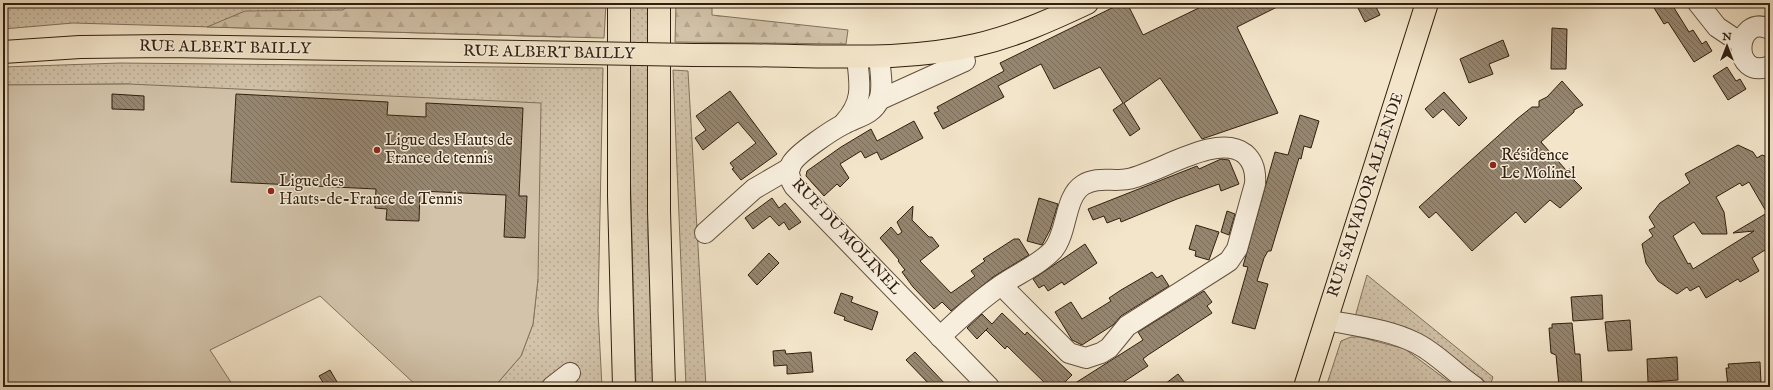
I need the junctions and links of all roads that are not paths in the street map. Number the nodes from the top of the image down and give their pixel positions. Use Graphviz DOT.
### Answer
graph roads {
  1 [pos="620,3"];
  2 [pos="659,3"];
  3 [pos="1086,3"];
  4 [pos="1426,3"];
  5 [pos="1698,3"];
  6 [pos="1770,29"];
  7 [pos="1741,43"];
  8 [pos="3,52"];
  9 [pos="868,57"];
  10 [pos="965,61"];
  11 [pos="1770,66"];
  12 [pos="879,100"];
  13 [pos="618,116"];
  14 [pos="844,123"];
  15 [pos="790,168"];
  16 [pos="705,233"];
  17 [pos="1001,285"];
  18 [pos="1327,320"];
  19 [pos="940,337"];
  20 [pos="570,373"];
  21 [pos="664,386"];
  22 [pos="552,387"];
  23 [pos="613,387"];
  24 [pos="624,387"];
  25 [pos="989,387"];
  26 [pos="1305,387"];
  27 [pos="1475,387"];
  1 -- 13 [label="main road"];
  2 -- 21 [label="main road"];
  3 -- 9 [label="main road, RUE ALBERT BAILLY"];
  4 -- 18 [label="main road, RUE SALVADOR ALLENDE"];
  5 -- 7 [label="street"];
  6 -- 7 [label="street"];
  7 -- 11 [label="street"];
  8 -- 9 [label="main road, RUE ALBERT BAILLY, bridge"];
  9 -- 12 [label="street"];
  9 -- 14 [label="street"];
  10 -- 12 [label="street, RUE DU MOLINEL"];
  12 -- 14 [label="street, RUE DU MOLINEL"];
  13 -- 23 [label="main road"];
  13 -- 24 [label="main road"];
  14 -- 15 [label="street, RUE DU MOLINEL"];
  15 -- 16 [label="street"];
  15 -- 19 [label="street, RUE DU MOLINEL"];
  17 -- 17 [label="street"];
  17 -- 19 [label="street"];
  18 -- 26 [label="main road, RUE SALVADOR ALLENDE"];
  18 -- 27 [label="street"];
  19 -- 25 [label="street, RUE DU MOLINEL"];
  20 -- 22 [label="street"];
}
